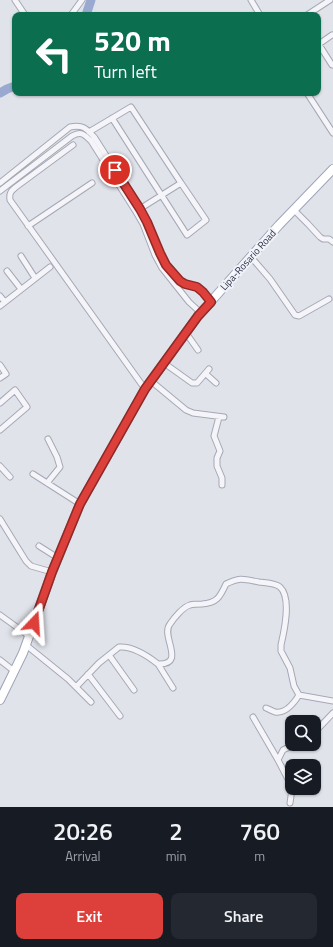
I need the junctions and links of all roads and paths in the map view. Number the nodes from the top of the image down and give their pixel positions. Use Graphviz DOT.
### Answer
graph roads {
  1 [pos="15,0"];
  2 [pos="82,0"];
  3 [pos="251,0"];
  4 [pos="330,0"];
  5 [pos="23,12"];
  6 [pos="74,12"];
  7 [pos="258,12"];
  8 [pos="312,12"];
  9 [pos="332,35"];
  10 [pos="321,41"];
  11 [pos="321,48"];
  12 [pos="333,65"];
  13 [pos="310,96"];
  14 [pos="112,118"];
  15 [pos="89,132"];
  16 [pos="333,133"];
  17 [pos="73,145"];
  18 [pos="333,169"];
  19 [pos="92,183"];
  20 [pos="181,183"];
  21 [pos="0,184"];
  22 [pos="0,191"];
  23 [pos="162,195"];
  24 [pos="138,210"];
  25 [pos="294,210"];
  26 [pos="28,226"];
  27 [pos="333,242"];
  28 [pos="21,256"];
  29 [pos="251,257"];
  30 [pos="50,267"];
  31 [pos="7,271"];
  32 [pos="35,278"];
  33 [pos="185,284"];
  34 [pos="21,289"];
  35 [pos="180,290"];
  36 [pos="0,296"];
  37 [pos="329,299"];
  38 [pos="211,302"];
  39 [pos="2,304"];
  40 [pos="200,313"];
  41 [pos="186,333"];
  42 [pos="198,350"];
  43 [pos="164,363"];
  44 [pos="0,365"];
  45 [pos="209,369"];
  46 [pos="206,374"];
  47 [pos="0,378"];
  48 [pos="151,381"];
  49 [pos="216,383"];
  50 [pos="145,389"];
  51 [pos="0,403"];
  52 [pos="0,430"];
  53 [pos="48,439"];
  54 [pos="0,466"];
  55 [pos="33,474"];
  56 [pos="10,477"];
  57 [pos="47,482"];
  58 [pos="222,485"];
  59 [pos="80,504"];
  60 [pos="0,519"];
  61 [pos="39,546"];
  62 [pos="58,558"];
  63 [pos="52,572"];
  64 [pos="0,615"];
  65 [pos="29,636"];
  66 [pos="26,644"];
  67 [pos="109,655"];
  68 [pos="0,660"];
  69 [pos="158,664"];
  70 [pos="14,671"];
  71 [pos="88,674"];
  72 [pos="76,686"];
  73 [pos="173,688"];
  74 [pos="134,690"];
  75 [pos="299,695"];
  76 [pos="0,700"];
  77 [pos="333,701"];
  78 [pos="91,702"];
  79 [pos="266,708"];
  80 [pos="333,713"];
  81 [pos="120,716"];
  82 [pos="253,717"];
  83 [pos="321,726"];
  84 [pos="285,749"];
  85 [pos="278,760"];
  86 [pos="290,803"];
  1 -- 5 [label="street"];
  2 -- 6 [label="street"];
  3 -- 7 [label="street"];
  4 -- 8 [label="street"];
  9 -- 10 [label="street"];
  11 -- 12 [label="street"];
  13 -- 16 [label="street"];
  14 -- 15 [label="street"];
  14 -- 20 [label="street"];
  14 -- 23 [label="street"];
  15 -- 21 [label="street"];
  15 -- 24 [label="street"];
  17 -- 26 [label="street"];
  18 -- 25 [label="main road, Lipa-Rosario Road"];
  19 -- 26 [label="street"];
  20 -- 23 [label="street"];
  20 -- 23 [label="street"];
  22 -- 24 [label="street"];
  23 -- 24 [label="street"];
  24 -- 33 [label="street"];
  24 -- 35 [label="street"];
  25 -- 27 [label="street"];
  25 -- 29 [label="main road, Lipa-Rosario Road"];
  26 -- 50 [label="street"];
  28 -- 32 [label="street"];
  29 -- 37 [label="street"];
  29 -- 38 [label="main road, Lipa-Rosario Road"];
  30 -- 32 [label="street"];
  31 -- 34 [label="street"];
  32 -- 34 [label="street"];
  33 -- 35 [label="street"];
  33 -- 38 [label="street"];
  34 -- 39 [label="street"];
  35 -- 40 [label="street"];
  36 -- 39 [label="street"];
  38 -- 40 [label="main road, Lipa-Rosario Road"];
  40 -- 41 [label="main road, Lipa-Rosario Road"];
  41 -- 42 [label="street"];
  41 -- 43 [label="main road, Lipa-Rosario Road"];
  43 -- 46 [label="street"];
  43 -- 48 [label="main road, Lipa-Rosario Road"];
  44 -- 47 [label="street"];
  45 -- 46 [label="street"];
  46 -- 49 [label="street"];
  48 -- 50 [label="main road, Lipa-Rosario Road"];
  48 -- 58 [label="street"];
  50 -- 59 [label="main road, Lipa-Rosario Road"];
  51 -- 52 [label="street"];
  53 -- 57 [label="street"];
  54 -- 56 [label="street"];
  55 -- 57 [label="street"];
  57 -- 59 [label="street"];
  59 -- 62 [label="main road, Lipa-Rosario Road"];
  60 -- 63 [label="street"];
  61 -- 62 [label="street"];
  62 -- 63 [label="main road, Lipa-Rosario Road"];
  63 -- 65 [label="main road, Lipa-Rosario Road"];
  64 -- 65 [label="street"];
  65 -- 66 [label="main road, Lipa-Rosario Road"];
  66 -- 70 [label="main road, Lipa-Rosario Road"];
  66 -- 72 [label="street"];
  67 -- 69 [label="street"];
  67 -- 71 [label="street"];
  67 -- 74 [label="street"];
  68 -- 70 [label="street"];
  69 -- 73 [label="street"];
  69 -- 75 [label="street"];
  70 -- 76 [label="main road, Lipa-Rosario Road"];
  71 -- 72 [label="street"];
  71 -- 81 [label="street"];
  72 -- 78 [label="street"];
  75 -- 77 [label="street"];
  75 -- 79 [label="street"];
  80 -- 83 [label="street"];
  82 -- 85 [label="street"];
  84 -- 85 [label="street"];
  85 -- 86 [label="street"];
}
